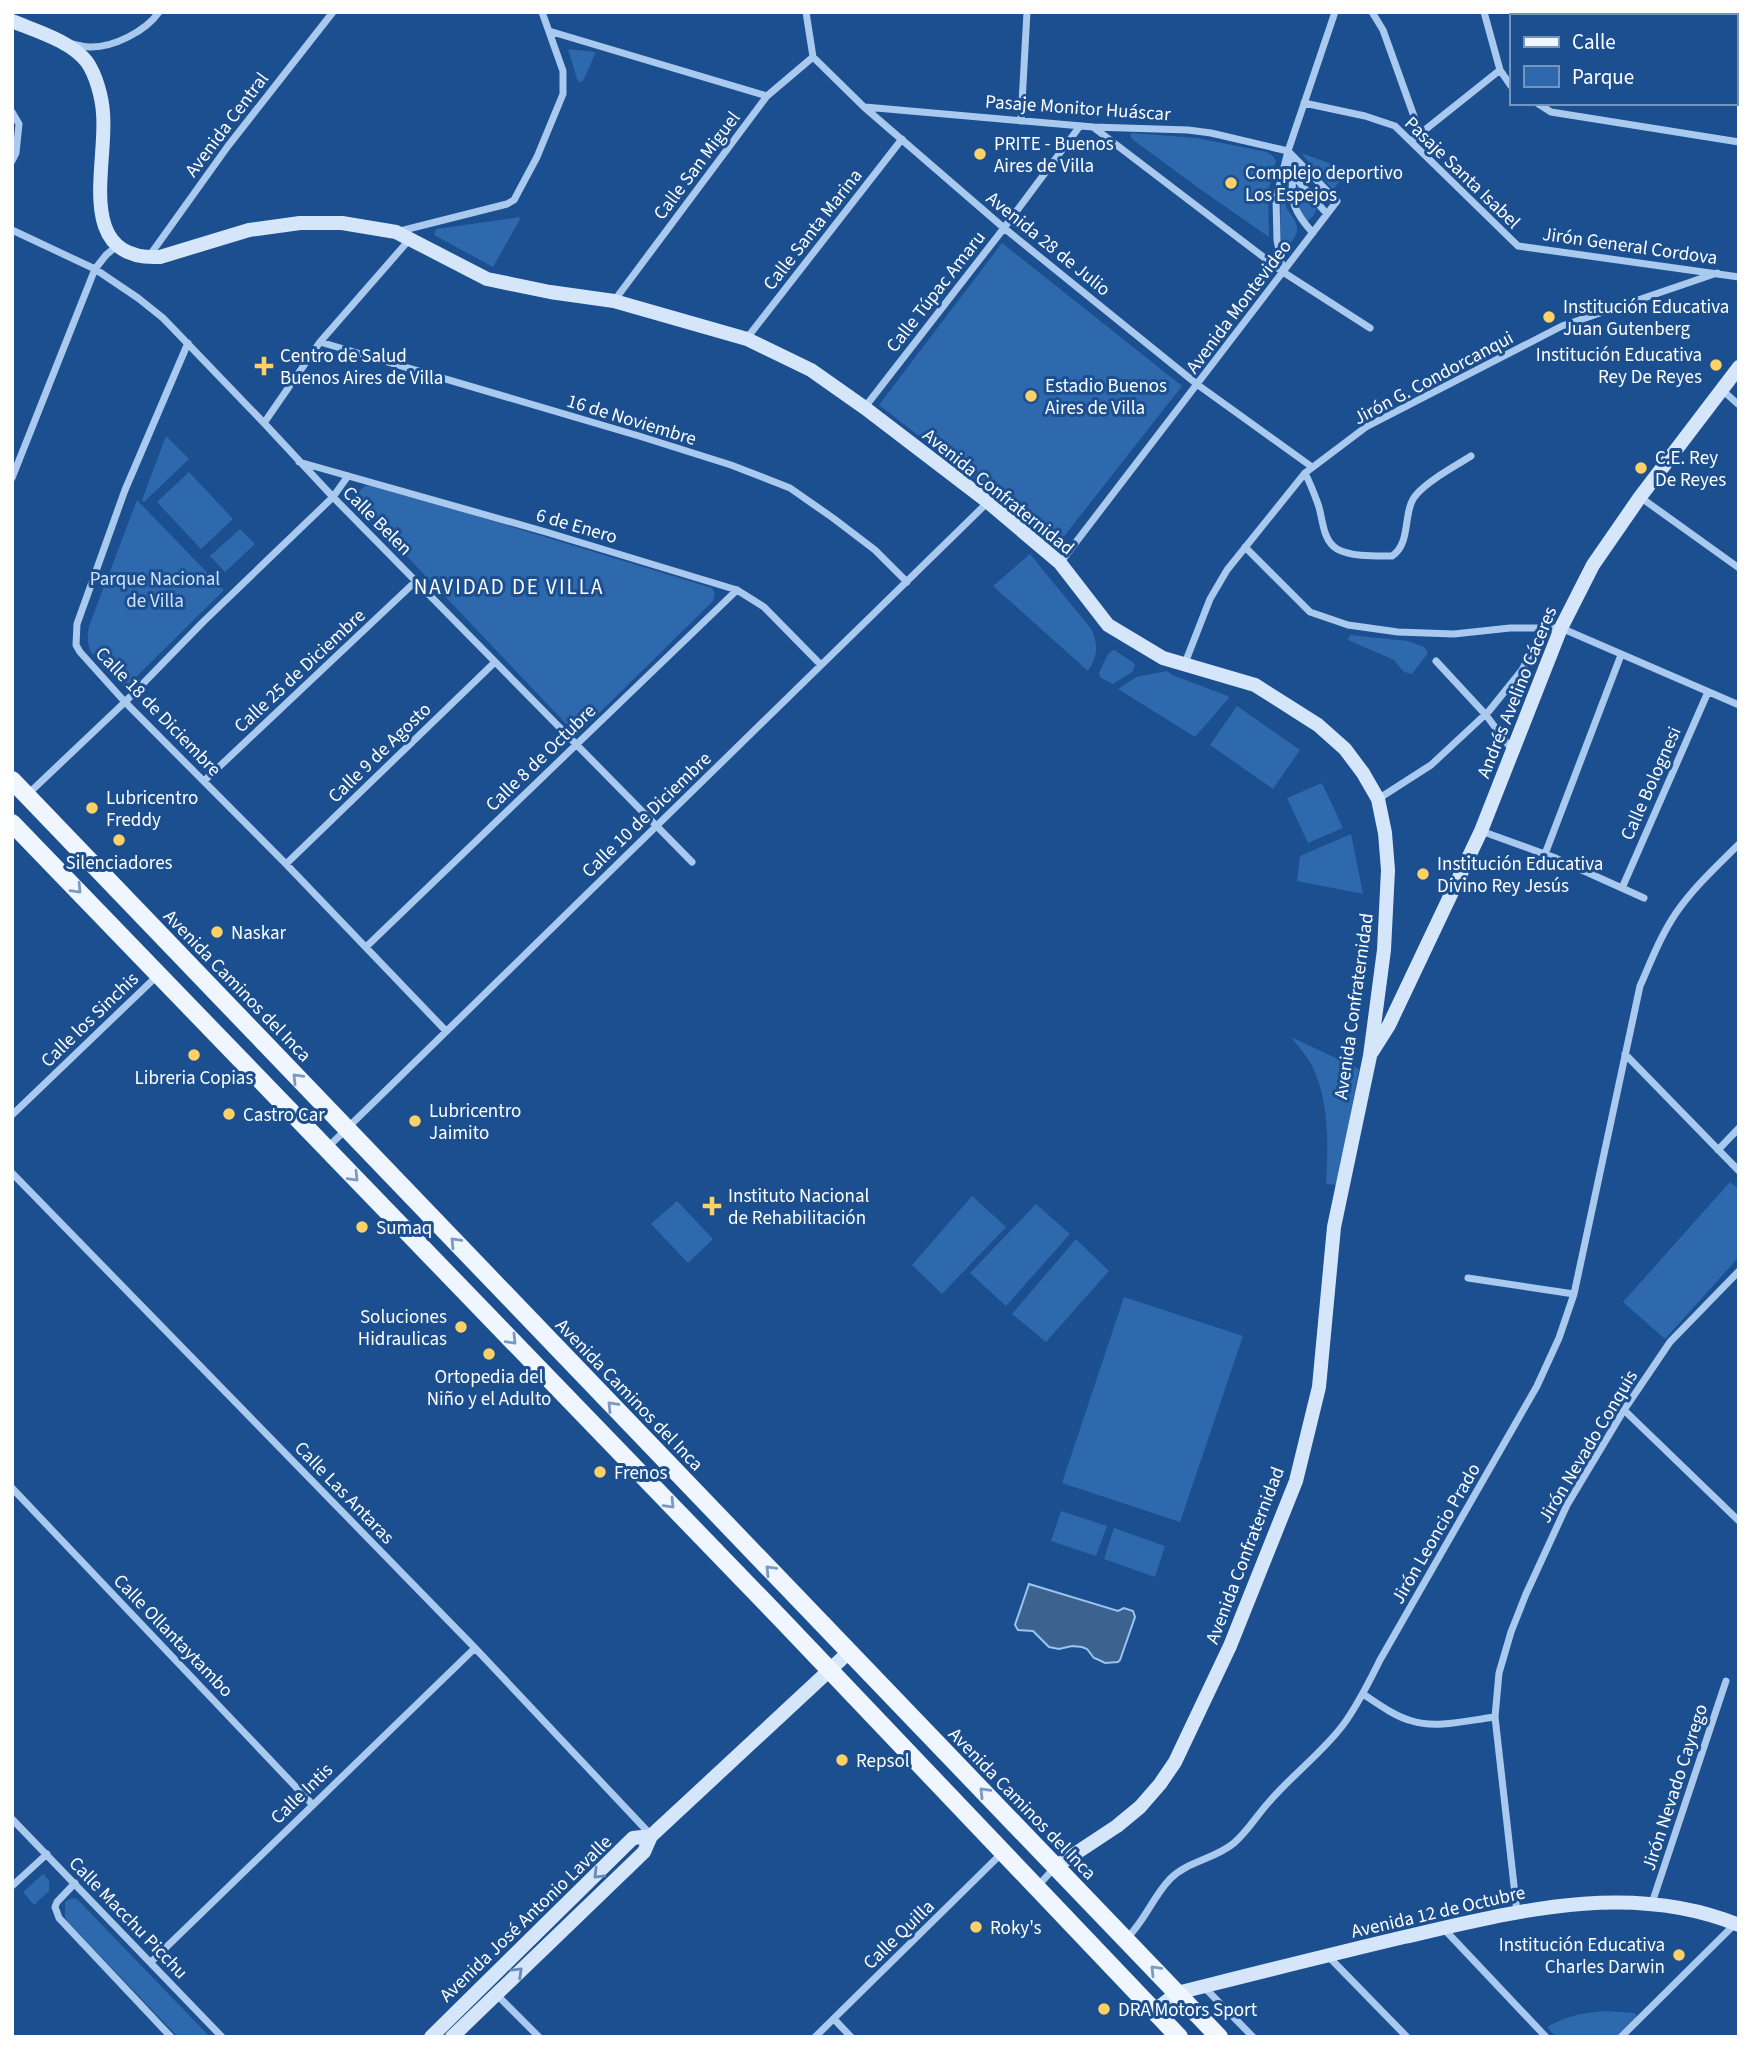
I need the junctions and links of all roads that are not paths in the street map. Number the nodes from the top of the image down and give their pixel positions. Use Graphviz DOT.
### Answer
graph roads {
  1 [pos="159,12"];
  2 [pos="333,12"];
  3 [pos="542,12"];
  4 [pos="806,12"];
  5 [pos="1027,12"];
  6 [pos="1335,12"];
  7 [pos="1372,12"];
  8 [pos="1484,12"];
  9 [pos="12,21"];
  10 [pos="549,31"];
  11 [pos="65,43"];
  12 [pos="813,57"];
  13 [pos="1500,70"];
  14 [pos="1510,85"];
  15 [pos="767,96"];
  16 [pos="1304,103"];
  17 [pos="1540,105"];
  18 [pos="864,107"];
  19 [pos="12,112"];
  20 [pos="1021,121"];
  21 [pos="1080,126"];
  22 [pos="1093,127"];
  23 [pos="1420,132"];
  24 [pos="902,139"];
  25 [pos="1411,141"];
  26 [pos="1739,142"];
  27 [pos="1289,151"];
  28 [pos="12,161"];
  29 [pos="1293,175"];
  30 [pos="1327,214"];
  31 [pos="1004,228"];
  32 [pos="12,230"];
  33 [pos="396,232"];
  34 [pos="1313,233"];
  35 [pos="411,238"];
  36 [pos="118,245"];
  37 [pos="1518,246"];
  38 [pos="148,258"];
  39 [pos="95,269"];
  40 [pos="1283,272"];
  41 [pos="1717,273"];
  42 [pos="1739,277"];
  43 [pos="614,301"];
  44 [pos="1370,328"];
  45 [pos="747,339"];
  46 [pos="320,342"];
  47 [pos="188,343"];
  48 [pos="1739,367"];
  49 [pos="1198,385"];
  50 [pos="1720,389"];
  51 [pos="1739,405"];
  52 [pos="865,408"];
  53 [pos="264,423"];
  54 [pos="1471,456"];
  55 [pos="299,462"];
  56 [pos="1312,467"];
  57 [pos="1305,473"];
  58 [pos="348,476"];
  59 [pos="12,478"];
  60 [pos="333,497"];
  61 [pos="1640,497"];
  62 [pos="988,502"];
  63 [pos="1245,548"];
  64 [pos="1060,563"];
  65 [pos="1739,568"];
  66 [pos="416,581"];
  67 [pos="907,582"];
  68 [pos="737,590"];
  69 [pos="1544,628"];
  70 [pos="1560,628"];
  71 [pos="1621,655"];
  72 [pos="1436,661"];
  73 [pos="495,662"];
  74 [pos="1185,663"];
  75 [pos="821,665"];
  76 [pos="1708,692"];
  77 [pos="125,702"];
  78 [pos="1739,705"];
  79 [pos="1486,715"];
  80 [pos="576,744"];
  81 [pos="1513,751"];
  82 [pos="12,780"];
  83 [pos="204,781"];
  84 [pos="27,795"];
  85 [pos="1378,799"];
  86 [pos="12,823"];
  87 [pos="656,826"];
  88 [pos="1481,831"];
  89 [pos="1739,844"];
  90 [pos="1545,854"];
  91 [pos="692,862"];
  92 [pos="286,864"];
  93 [pos="1622,888"];
  94 [pos="1644,898"];
  95 [pos="366,947"];
  96 [pos="158,975"];
  97 [pos="446,1031"];
  98 [pos="1625,1054"];
  99 [pos="1370,1056"];
  100 [pos="12,1115"];
  101 [pos="1739,1128"];
  102 [pos="346,1129"];
  103 [pos="326,1148"];
  104 [pos="1718,1150"];
  105 [pos="1739,1171"];
  106 [pos="12,1173"];
  107 [pos="1739,1271"];
  108 [pos="1468,1278"];
  109 [pos="1574,1294"];
  110 [pos="1624,1410"];
  111 [pos="12,1488"];
  112 [pos="1739,1521"];
  113 [pos="475,1648"];
  114 [pos="849,1652"];
  115 [pos="829,1670"];
  116 [pos="1726,1681"];
  117 [pos="1363,1694"];
  118 [pos="1495,1717"];
  119 [pos="312,1804"];
  120 [pos="12,1819"];
  121 [pos="651,1836"];
  122 [pos="1002,1853"];
  123 [pos="47,1854"];
  124 [pos="1055,1867"];
  125 [pos="75,1884"];
  126 [pos="12,1886"];
  127 [pos="1036,1888"];
  128 [pos="1652,1903"];
  129 [pos="1517,1912"];
  130 [pos="1737,1924"];
  131 [pos="1444,1928"];
  132 [pos="1126,1940"];
  133 [pos="1327,1955"];
  134 [pos="151,1962"];
  135 [pos="1203,1986"];
  136 [pos="491,1989"];
  137 [pos="1177,1993"];
  138 [pos="1154,2011"];
  139 [pos="834,2019"];
  140 [pos="171,2037"];
  141 [pos="222,2037"];
  142 [pos="431,2037"];
  143 [pos="452,2037"];
  144 [pos="540,2037"];
  145 [pos="815,2037"];
  146 [pos="851,2037"];
  147 [pos="1179,2037"];
  148 [pos="1219,2037"];
  149 [pos="1254,2037"];
  150 [pos="1407,2037"];
  151 [pos="1546,2037"];
  152 [pos="1621,2037"];
  1 -- 11 [label="street"];
  2 -- 38 [label="street, Avenida Central"];
  3 -- 10 [label="street"];
  4 -- 12 [label="street"];
  5 -- 20 [label="street"];
  6 -- 16 [label="street"];
  7 -- 23 [label="street"];
  8 -- 13 [label="street"];
  9 -- 11 [label="street"];
  10 -- 15 [label="street"];
  10 -- 33 [label="street"];
  11 -- 36 [label="street"];
  12 -- 15 [label="street, Calle San Miguel"];
  12 -- 18 [label="street, Avenida 28 de Julio"];
  13 -- 14 [label="street"];
  13 -- 23 [label="street"];
  15 -- 43 [label="street, Calle San Miguel"];
  16 -- 25 [label="street, Pasaje Santa Isabel"];
  16 -- 27 [label="street"];
  17 -- 26 [label="street"];
  18 -- 20 [label="street, Pasaje Monitor Huáscar"];
  18 -- 24 [label="street, Avenida 28 de Julio"];
  19 -- 28 [label="street"];
  20 -- 21 [label="street, Pasaje Monitor Huáscar"];
  21 -- 22 [label="street, Pasaje Monitor Huáscar"];
  21 -- 31 [label="street, Calle Túpac Amaru"];
  22 -- 27 [label="street, Pasaje Monitor Huáscar"];
  22 -- 40 [label="street"];
  23 -- 25 [label="street"];
  24 -- 31 [label="street, Avenida 28 de Julio"];
  24 -- 45 [label="street, Calle Santa Marina"];
  25 -- 37 [label="street, Pasaje Santa Isabel"];
  27 -- 29 [label="street"];
  27 -- 30 [label="street, Avenida Montevideo"];
  27 -- 40 [label="street"];
  29 -- 30 [label="street"];
  29 -- 34 [label="street"];
  30 -- 34 [label="street, Avenida Montevideo"];
  31 -- 49 [label="street, Avenida 28 de Julio"];
  31 -- 52 [label="street, Calle Túpac Amaru"];
  32 -- 39 [label="street, Calle Belen"];
  33 -- 35 [label="street, Avenida Confraternidad"];
  33 -- 38 [label="street, Avenida Confraternidad"];
  34 -- 40 [label="street, Avenida Montevideo"];
  35 -- 43 [label="street, Avenida Confraternidad"];
  35 -- 46 [label="street"];
  36 -- 38 [label="street"];
  36 -- 39 [label="street"];
  37 -- 41 [label="street, Jirón General Cordova"];
  39 -- 47 [label="street, Calle Belen"];
  39 -- 59 [label="street"];
  40 -- 44 [label="street"];
  40 -- 49 [label="street, Avenida Montevideo"];
  41 -- 42 [label="street, Jirón General Cordova"];
  41 -- 56 [label="street, Jirón G. Condorcanqui"];
  43 -- 45 [label="street, Avenida Confraternidad"];
  45 -- 52 [label="street, Avenida Confraternidad"];
  46 -- 53 [label="street"];
  46 -- 67 [label="street, 16 de Noviembre"];
  47 -- 53 [label="street, Calle Belen"];
  47 -- 77 [label="street, Calle 18 de Diciembre"];
  48 -- 50 [label="street, Andrés Avelino Cáceres"];
  49 -- 56 [label="street, Avenida 28 de Julio"];
  49 -- 64 [label="street, Avenida Montevideo"];
  50 -- 51 [label="street"];
  50 -- 61 [label="street, Andrés Avelino Cáceres"];
  52 -- 62 [label="street, Avenida Confraternidad"];
  53 -- 55 [label="street, Calle Belen"];
  54 -- 57 [label="street"];
  55 -- 58 [label="street, 6 de Enero"];
  55 -- 60 [label="street, Calle Belen"];
  56 -- 57 [label="street, Jirón G. Condorcanqui"];
  57 -- 63 [label="street, Jirón G. Condorcanqui"];
  58 -- 60 [label="street"];
  58 -- 68 [label="street, 6 de Enero"];
  60 -- 66 [label="street, Calle Belen"];
  60 -- 77 [label="street"];
  61 -- 65 [label="street"];
  61 -- 70 [label="street, Andrés Avelino Cáceres"];
  62 -- 64 [label="street, Avenida Confraternidad"];
  62 -- 67 [label="street, Calle 10 de Diciembre"];
  63 -- 69 [label="street"];
  63 -- 74 [label="street, Jirón G. Condorcanqui"];
  64 -- 74 [label="street, Avenida Confraternidad"];
  66 -- 73 [label="street, Calle Belen"];
  66 -- 83 [label="street, Calle 25 de Diciembre"];
  67 -- 75 [label="street, Calle 10 de Diciembre"];
  68 -- 75 [label="street, 6 de Enero"];
  68 -- 80 [label="street, Calle 8 de Octubre"];
  69 -- 70 [label="street"];
  69 -- 79 [label="street"];
  70 -- 71 [label="street"];
  70 -- 81 [label="street, Andrés Avelino Cáceres"];
  71 -- 76 [label="street"];
  71 -- 90 [label="street"];
  72 -- 79 [label="street"];
  73 -- 80 [label="street, Calle Belen"];
  73 -- 92 [label="street, Calle 9 de Agosto"];
  74 -- 85 [label="street, Avenida Confraternidad"];
  75 -- 87 [label="street, Calle 10 de Diciembre"];
  76 -- 78 [label="street"];
  76 -- 93 [label="street, Calle Bolognesi"];
  77 -- 83 [label="street, Calle 18 de Diciembre"];
  77 -- 84 [label="street"];
  79 -- 81 [label="street"];
  79 -- 85 [label="street"];
  80 -- 87 [label="street, Calle Belen"];
  80 -- 95 [label="street, Calle 8 de Octubre"];
  81 -- 88 [label="street, Andrés Avelino Cáceres"];
  82 -- 84 [label="main road, Avenida Caminos del Inca"];
  83 -- 92 [label="street, Calle 18 de Diciembre"];
  102 -- 84 [label="main road, Avenida Caminos del Inca, one-way"];
  85 -- 99 [label="street, Avenida Confraternidad"];
  86 -- 96 [label="main road, one-way"];
  87 -- 91 [label="street, Calle Belen"];
  87 -- 97 [label="street, Calle 10 de Diciembre"];
  88 -- 90 [label="street"];
  88 -- 99 [label="street, Andrés Avelino Cáceres"];
  89 -- 98 [label="street, Jirón Leoncio Prado"];
  90 -- 93 [label="street"];
  92 -- 95 [label="street, Calle 18 de Diciembre"];
  93 -- 94 [label="street"];
  95 -- 97 [label="street, Calle 18 de Diciembre"];
  96 -- 100 [label="street, Calle los Sinchis"];
  96 -- 103 [label="main road"];
  97 -- 102 [label="street, Calle 10 de Diciembre"];
  98 -- 104 [label="street"];
  98 -- 109 [label="street, Jirón Leoncio Prado"];
  99 -- 124 [label="street, Avenida Confraternidad"];
  101 -- 104 [label="street"];
  102 -- 103 [label="street, Calle 10 de Diciembre"];
  114 -- 102 [label="main road, Avenida Caminos del Inca, one-way"];
  103 -- 115 [label="main road, one-way"];
  104 -- 105 [label="street"];
  106 -- 113 [label="street, Calle Las Antaras"];
  107 -- 110 [label="street, Jirón Nevado Conquis"];
  108 -- 109 [label="street"];
  109 -- 117 [label="street, Jirón Leoncio Prado"];
  110 -- 112 [label="street"];
  110 -- 118 [label="street, Jirón Nevado Conquis"];
  111 -- 119 [label="street, Calle Ollantaytambo"];
  113 -- 119 [label="street, Calle Intis"];
  113 -- 121 [label="street, Calle Las Antaras"];
  114 -- 115 [label="street, Avenida José Antonio Lavalle"];
  124 -- 114 [label="main road, Avenida Caminos del Inca, one-way"];
  115 -- 121 [label="street, Avenida José Antonio Lavalle"];
  115 -- 122 [label="main road"];
  116 -- 128 [label="street, Jirón Nevado Cayrego"];
  117 -- 118 [label="street"];
  117 -- 132 [label="street, Jirón Leoncio Prado"];
  118 -- 129 [label="street, Jirón Nevado Conquis"];
  119 -- 134 [label="street, Calle Intis"];
  120 -- 123 [label="street, Calle Macchu Picchu"];
  121 -- 136 [label="street, Avenida José Antonio Lavalle"];
  122 -- 127 [label="main road"];
  122 -- 139 [label="street, Calle Quilla"];
  123 -- 125 [label="street, Calle Macchu Picchu"];
  123 -- 126 [label="street"];
  124 -- 127 [label="street, Avenida Confraternidad"];
  124 -- 132 [label="main road, Avenida Caminos del Inca"];
  125 -- 134 [label="street, Calle Macchu Picchu"];
  125 -- 140 [label="street"];
  127 -- 138 [label="main road"];
  128 -- 129 [label="street, Avenida 12 de Octubre"];
  128 -- 130 [label="street, Avenida 12 de Octubre"];
  129 -- 131 [label="street, Avenida 12 de Octubre"];
  130 -- 152 [label="street"];
  131 -- 133 [label="street, Avenida 12 de Octubre"];
  131 -- 151 [label="street"];
  137 -- 132 [label="main road, Avenida Caminos del Inca, one-way"];
  133 -- 135 [label="street, Avenida 12 de Octubre"];
  133 -- 150 [label="street"];
  134 -- 141 [label="street, Calle Macchu Picchu"];
  135 -- 137 [label="street, Avenida 12 de Octubre"];
  135 -- 149 [label="street"];
  136 -- 142 [label="street, Avenida José Antonio Lavalle"];
  136 -- 143 [label="street, Avenida José Antonio Lavalle"];
  136 -- 144 [label="street"];
  137 -- 138 [label="street, Avenida 12 de Octubre"];
  137 -- 148 [label="main road, Avenida Caminos del Inca"];
  138 -- 147 [label="main road"];
  139 -- 145 [label="street, Calle Quilla"];
  139 -- 146 [label="street"];
}
